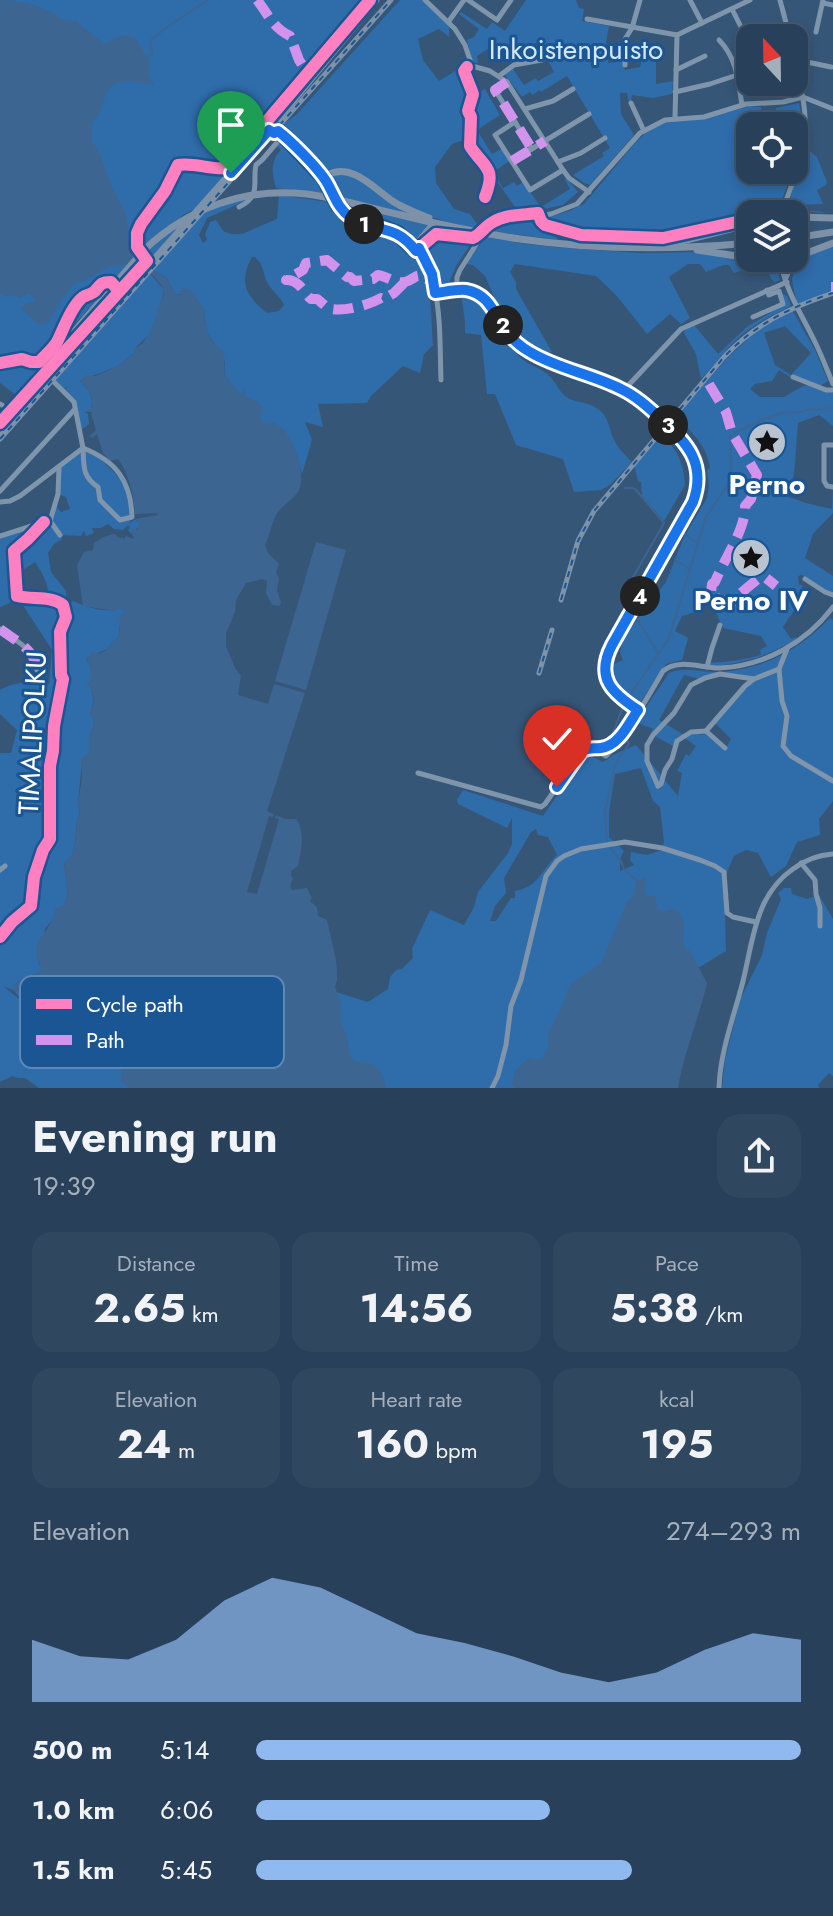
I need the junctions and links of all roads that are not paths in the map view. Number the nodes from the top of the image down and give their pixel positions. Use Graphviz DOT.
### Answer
graph roads {
  1 [pos="378,0"];
  2 [pos="425,0"];
  3 [pos="466,0"];
  4 [pos="511,0"];
  5 [pos="640,0"];
  6 [pos="690,0"];
  7 [pos="750,0"];
  8 [pos="780,0"];
  9 [pos="823,1"];
  10 [pos="833,5"];
  11 [pos="732,9"];
  12 [pos="587,19"];
  13 [pos="449,21"];
  14 [pos="702,23"];
  15 [pos="740,24"];
  16 [pos="786,24"];
  17 [pos="632,28"];
  18 [pos="816,32"];
  19 [pos="677,35"];
  20 [pos="719,40"];
  21 [pos="705,56"];
  22 [pos="542,60"];
  23 [pos="808,62"];
  24 [pos="734,63"];
  25 [pos="625,65"];
  26 [pos="831,67"];
  27 [pos="676,70"];
  28 [pos="736,71"];
  29 [pos="736,75"];
  30 [pos="499,76"];
  31 [pos="507,82"];
  32 [pos="573,89"];
  33 [pos="675,92"];
  34 [pos="741,96"];
  35 [pos="803,97"];
  36 [pos="631,103"];
  37 [pos="742,105"];
  38 [pos="525,109"];
  39 [pos="833,109"];
  40 [pos="589,114"];
  41 [pos="675,118"];
  42 [pos="274,121"];
  43 [pos="515,122"];
  44 [pos="644,131"];
  45 [pos="286,132"];
  46 [pos="605,138"];
  47 [pos="545,141"];
  48 [pos="532,149"];
  49 [pos="512,161"];
  50 [pos="558,162"];
  51 [pos="563,170"];
  52 [pos="327,175"];
  53 [pos="589,192"];
  54 [pos="788,200"];
  55 [pos="239,207"];
  56 [pos="808,217"];
  57 [pos="833,218"];
  58 [pos="437,223"];
  59 [pos="458,228"];
  60 [pos="736,228"];
  61 [pos="833,231"];
  62 [pos="808,236"];
  63 [pos="833,243"];
  64 [pos="736,244"];
  65 [pos="416,245"];
  66 [pos="679,247"];
  67 [pos="652,248"];
  68 [pos="808,252"];
  69 [pos="736,256"];
  70 [pos="786,272"];
  71 [pos="786,279"];
  72 [pos="457,290"];
  73 [pos="767,290"];
  74 [pos="435,293"];
  75 [pos="753,317"];
  76 [pos="793,377"];
  77 [pos="50,378"];
  78 [pos="441,380"];
  79 [pos="833,387"];
  80 [pos="624,390"];
  81 [pos="75,408"];
  82 [pos="0,418"];
  83 [pos="1,432"];
  84 [pos="833,445"];
  85 [pos="83,448"];
  86 [pos="59,466"];
  87 [pos="833,487"];
  88 [pos="0,491"];
  89 [pos="0,502"];
  90 [pos="50,521"];
  91 [pos="60,535"];
  92 [pos="0,536"];
  93 [pos="805,579"];
  94 [pos="833,595"];
  95 [pos="833,607"];
  96 [pos="720,625"];
  97 [pos="0,629"];
  98 [pos="787,648"];
  99 [pos="707,667"];
  100 [pos="779,669"];
  101 [pos="37,670"];
  102 [pos="754,679"];
  103 [pos="638,710"];
  104 [pos="706,731"];
  105 [pos="725,748"];
  106 [pos="418,773"];
  107 [pos="833,781"];
  108 [pos="833,854"];
  109 [pos="801,863"];
  110 [pos="756,922"];
  111 [pos="820,926"];
  112 [pos="492,1088"];
  113 [pos="719,1088"];
  1 -- 42 [label="main road"];
  2 -- 13 [label="street"];
  3 -- 4 [label="street"];
  3 -- 13 [label="street"];
  5 -- 17 [label="street"];
  6 -- 14 [label="street"];
  7 -- 11 [label="street"];
  8 -- 16 [label="street"];
  9 -- 10 [label="street"];
  9 -- 18 [label="street"];
  11 -- 14 [label="street"];
  11 -- 15 [label="street"];
  12 -- 17 [label="street"];
  13 -- 30 [label="street"];
  14 -- 19 [label="street"];
  17 -- 19 [label="street"];
  17 -- 25 [label="street"];
  19 -- 27 [label="street"];
  20 -- 24 [label="street"];
  21 -- 27 [label="street"];
  22 -- 30 [label="street"];
  23 -- 26 [label="street"];
  24 -- 28 [label="street"];
  27 -- 33 [label="street"];
  29 -- 33 [label="street"];
  30 -- 31 [label="street"];
  31 -- 38 [label="street"];
  31 -- 43 [label="street"];
  32 -- 38 [label="street"];
  33 -- 41 [label="street"];
  34 -- 37 [label="street"];
  35 -- 37 [label="street"];
  35 -- 39 [label="street"];
  35 -- 54 [label="street"];
  36 -- 44 [label="street"];
  37 -- 41 [label="street"];
  38 -- 47 [label="street"];
  40 -- 47 [label="street"];
  41 -- 44 [label="street"];
  42 -- 45 [label="street"];
  42 -- 77 [label="main road"];
  43 -- 48 [label="street"];
  43 -- 49 [label="street"];
  44 -- 53 [label="street"];
  45 -- 52 [label="street"];
  45 -- 55 [label="street"];
  46 -- 50 [label="street"];
  47 -- 48 [label="street"];
  47 -- 50 [label="street"];
  48 -- 49 [label="street"];
  49 -- 51 [label="street"];
  50 -- 51 [label="street"];
  51 -- 53 [label="street"];
  52 -- 59 [label="main road"];
  52 -- 65 [label="street"];
  53 -- 72 [label="street"];
  56 -- 57 [label="main road"];
  58 -- 59 [label="main road"];
  58 -- 65 [label="main road"];
  58 -- 82 [label="main road"];
  59 -- 67 [label="main road"];
  60 -- 67 [label="main road"];
  61 -- 62 [label="main road"];
  63 -- 68 [label="main road"];
  64 -- 66 [label="main road"];
  65 -- 74 [label="street"];
  66 -- 67 [label="main road"];
  66 -- 69 [label="main road"];
  70 -- 71 [label="main road"];
  71 -- 73 [label="street"];
  71 -- 79 [label="street"];
  72 -- 74 [label="street"];
  72 -- 80 [label="street"];
  73 -- 75 [label="street"];
  73 -- 80 [label="street"];
  74 -- 78 [label="street"];
  76 -- 79 [label="street"];
  77 -- 81 [label="street"];
  77 -- 83 [label="main road"];
  80 -- 103 [label="street"];
  81 -- 85 [label="street"];
  81 -- 88 [label="street"];
  84 -- 87 [label="street"];
  85 -- 85 [label="street"];
  85 -- 86 [label="street"];
  86 -- 89 [label="street"];
  86 -- 90 [label="street"];
  90 -- 91 [label="street"];
  90 -- 92 [label="street"];
  93 -- 94 [label="street"];
  95 -- 98 [label="street"];
  96 -- 99 [label="street"];
  97 -- 101 [label="street"];
  98 -- 99 [label="street"];
  98 -- 100 [label="street"];
  99 -- 103 [label="street"];
  100 -- 102 [label="street"];
  100 -- 107 [label="street"];
  102 -- 104 [label="street"];
  102 -- 104 [label="street"];
  103 -- 106 [label="street"];
  104 -- 105 [label="street"];
  108 -- 109 [label="street"];
  109 -- 110 [label="street"];
  109 -- 111 [label="street"];
  110 -- 112 [label="street"];
  110 -- 113 [label="street"];
}
